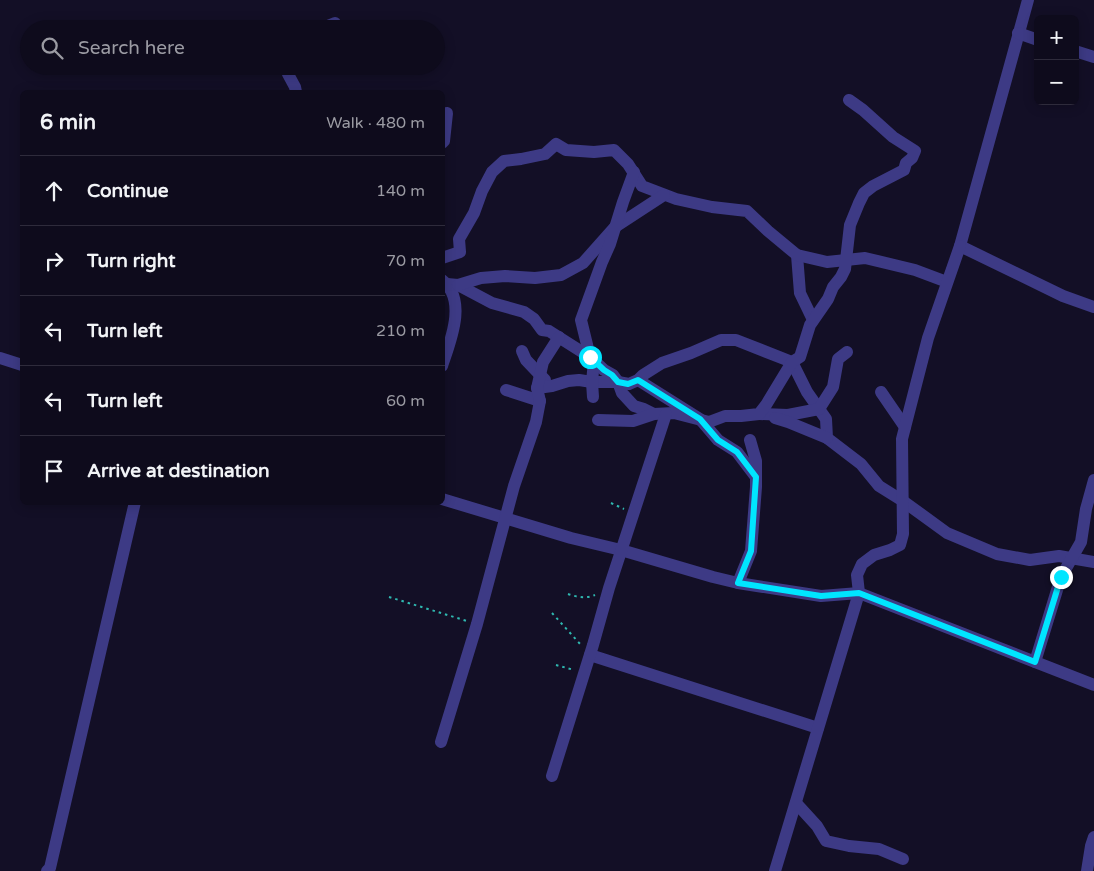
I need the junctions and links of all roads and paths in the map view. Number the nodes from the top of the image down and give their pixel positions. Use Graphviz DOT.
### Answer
graph roads {
  1 [pos="1028,0"];
  2 [pos="1018,34"];
  3 [pos="1034,39"];
  4 [pos="1079,52"];
  5 [pos="1094,57"];
  6 [pos="288,75"];
  7 [pos="295,90"];
  8 [pos="848,100"];
  9 [pos="447,113"];
  10 [pos="445,132"];
  11 [pos="634,172"];
  12 [pos="664,195"];
  13 [pos="615,227"];
  14 [pos="960,246"];
  15 [pos="797,255"];
  16 [pos="445,257"];
  17 [pos="845,260"];
  18 [pos="947,282"];
  19 [pos="449,283"];
  20 [pos="1094,307"];
  21 [pos="814,320"];
  22 [pos="559,337"];
  23 [pos="522,351"];
  24 [pos="847,352"];
  25 [pos="0,358"];
  26 [pos="445,358"];
  27 [pos="592,359"];
  28 [pos="792,362"];
  29 [pos="20,364"];
  30 [pos="540,375"];
  31 [pos="638,380"];
  32 [pos="592,382"];
  33 [pos="618,382"];
  34 [pos="552,386"];
  35 [pos="536,388"];
  36 [pos="506,390"];
  37 [pos="881,392"];
  38 [pos="593,397"];
  39 [pos="540,401"];
  40 [pos="634,406"];
  41 [pos="818,409"];
  42 [pos="660,414"];
  43 [pos="759,414"];
  44 [pos="700,419"];
  45 [pos="598,420"];
  46 [pos="632,421"];
  47 [pos="905,427"];
  48 [pos="827,438"];
  49 [pos="750,440"];
  50 [pos="756,477"];
  51 [pos="1094,480"];
  52 [pos="445,500"];
  53 [pos="903,501"];
  54 [pos="611,503"];
  55 [pos="134,505"];
  56 [pos="633,513"];
  57 [pos="506,518"];
  58 [pos="621,550"];
  59 [pos="1072,558"];
  60 [pos="1094,562"];
  61 [pos="738,583"];
  62 [pos="608,588"];
  63 [pos="859,593"];
  64 [pos="568,594"];
  65 [pos="389,596"];
  66 [pos="552,613"];
  67 [pos="477,624"];
  68 [pos="590,654"];
  69 [pos="1035,662"];
  70 [pos="556,664"];
  71 [pos="584,673"];
  72 [pos="1094,685"];
  73 [pos="818,728"];
  74 [pos="441,742"];
  75 [pos="552,776"];
  76 [pos="796,803"];
  77 [pos="1094,837"];
  78 [pos="903,859"];
  79 [pos="47,871"];
  80 [pos="775,871"];
  81 [pos="1087,871"];
  1 -- 2 [label="street"];
  2 -- 3 [label="street"];
  2 -- 14 [label="street"];
  4 -- 5 [label="street"];
  6 -- 7 [label="street"];
  8 -- 17 [label="street"];
  9 -- 10 [label="street"];
  11 -- 12 [label="street"];
  11 -- 13 [label="street"];
  11 -- 16 [label="street"];
  12 -- 13 [label="street"];
  12 -- 15 [label="street"];
  13 -- 19 [label="street"];
  13 -- 27 [label="street"];
  14 -- 18 [label="street"];
  14 -- 20 [label="street"];
  15 -- 17 [label="street"];
  15 -- 21 [label="street"];
  17 -- 18 [label="street"];
  17 -- 21 [label="street"];
  18 -- 47 [label="street"];
  19 -- 22 [label="street"];
  19 -- 26 [label="street"];
  21 -- 28 [label="street"];
  22 -- 27 [label="street"];
  22 -- 30 [label="street"];
  23 -- 30 [label="street"];
  24 -- 41 [label="street"];
  25 -- 29 [label="street"];
  27 -- 32 [label="street"];
  27 -- 33 [label="street"];
  28 -- 31 [label="street"];
  28 -- 41 [label="street"];
  28 -- 43 [label="street"];
  30 -- 34 [label="street"];
  30 -- 35 [label="street"];
  31 -- 33 [label="street"];
  31 -- 44 [label="street"];
  32 -- 33 [label="street"];
  32 -- 34 [label="street"];
  32 -- 38 [label="street"];
  33 -- 40 [label="street"];
  34 -- 35 [label="street"];
  35 -- 39 [label="street"];
  36 -- 39 [label="street"];
  37 -- 47 [label="street"];
  39 -- 57 [label="street"];
  40 -- 42 [label="street"];
  40 -- 46 [label="street"];
  41 -- 43 [label="street"];
  41 -- 48 [label="street"];
  42 -- 44 [label="street"];
  42 -- 46 [label="street"];
  42 -- 56 [label="street"];
  43 -- 44 [label="street"];
  43 -- 48 [label="street"];
  44 -- 50 [label="street"];
  45 -- 46 [label="street"];
  47 -- 53 [label="street"];
  48 -- 53 [label="street"];
  49 -- 50 [label="street"];
  50 -- 61 [label="street"];
  51 -- 59 [label="street"];
  52 -- 57 [label="street"];
  53 -- 59 [label="street"];
  53 -- 63 [label="street"];
  54 -- 56 [label="path"];
  55 -- 79 [label="street"];
  56 -- 58 [label="street"];
  57 -- 58 [label="street"];
  57 -- 67 [label="street"];
  58 -- 61 [label="street"];
  58 -- 62 [label="street"];
  59 -- 60 [label="street"];
  59 -- 69 [label="street"];
  61 -- 63 [label="street"];
  62 -- 64 [label="path"];
  62 -- 68 [label="street"];
  63 -- 69 [label="street"];
  63 -- 73 [label="street"];
  65 -- 67 [label="path"];
  66 -- 68 [label="path"];
  67 -- 74 [label="street"];
  68 -- 71 [label="street"];
  68 -- 73 [label="street"];
  69 -- 72 [label="street"];
  70 -- 71 [label="path"];
  71 -- 75 [label="street"];
  73 -- 76 [label="street"];
  76 -- 78 [label="street"];
  76 -- 80 [label="street"];
  77 -- 81 [label="street"];
}
